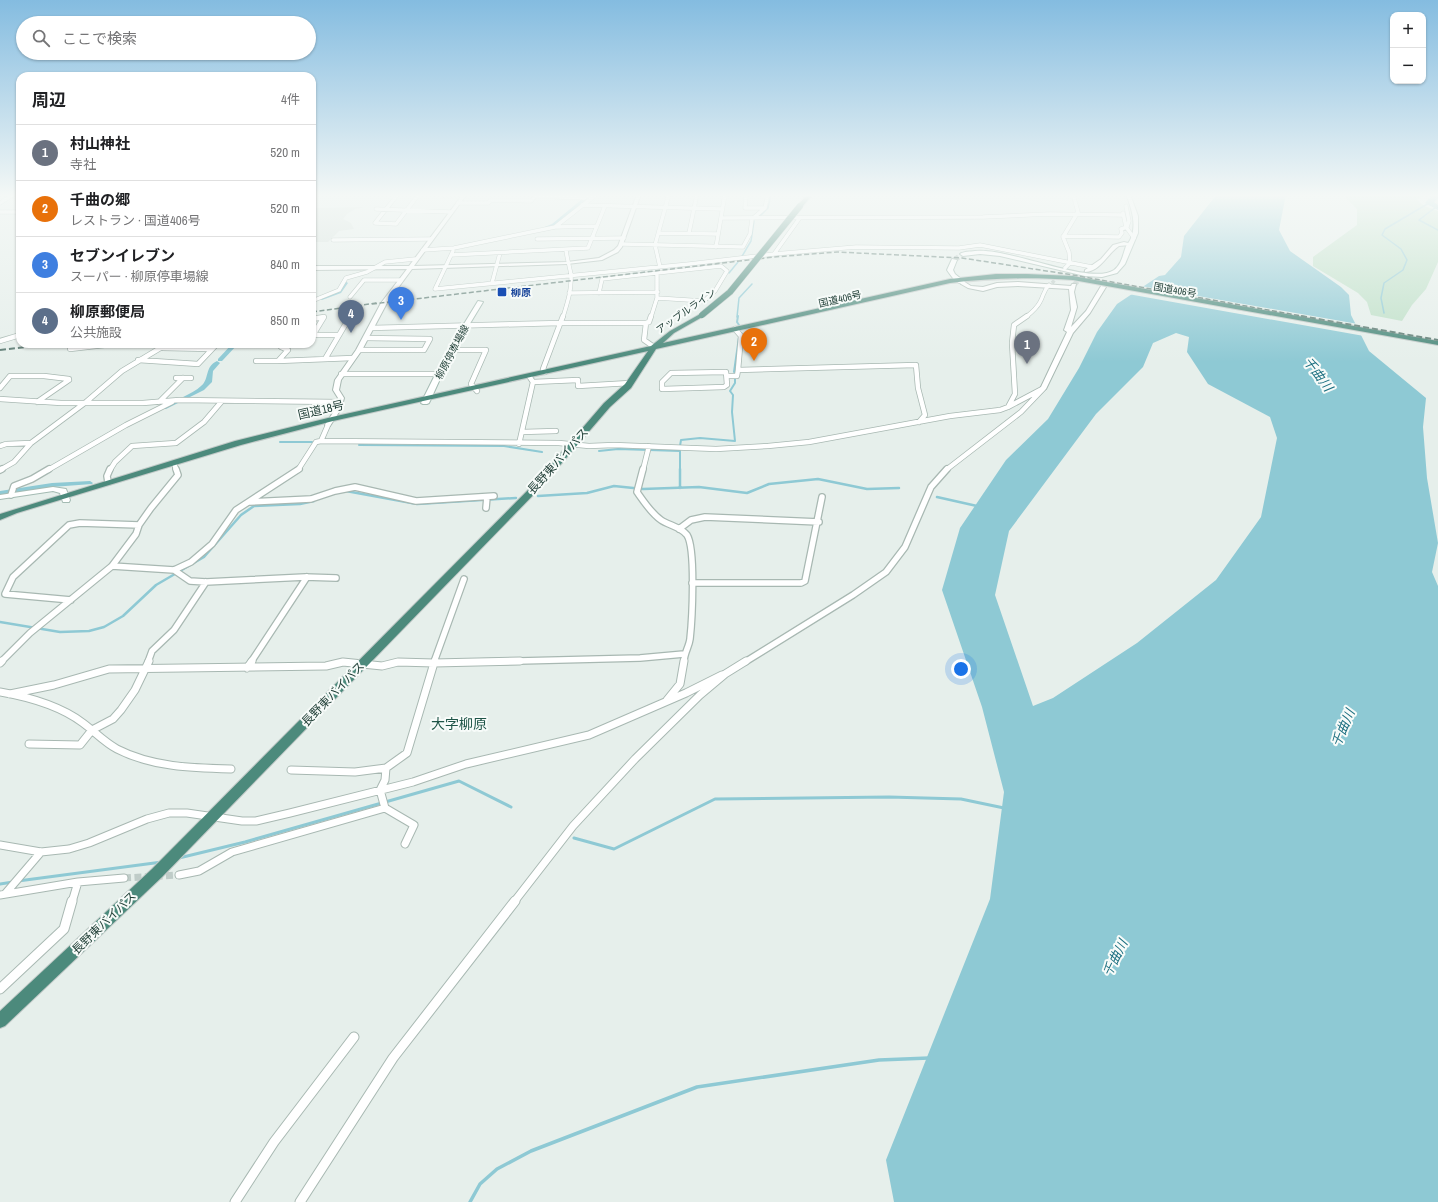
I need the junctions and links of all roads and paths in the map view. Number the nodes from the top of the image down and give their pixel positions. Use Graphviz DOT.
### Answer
graph roads {
  1 [pos="423,250"];
  2 [pos="453,250"];
  3 [pos="563,250"];
  4 [pos="566,250"];
  5 [pos="617,250"];
  6 [pos="656,250"];
  7 [pos="732,250"];
  8 [pos="764,250"];
  9 [pos="777,250"];
  10 [pos="823,250"];
  11 [pos="1002,250"];
  12 [pos="1068,250"];
  13 [pos="1110,250"];
  14 [pos="1127,250"];
  15 [pos="536,251"];
  16 [pos="500,253"];
  17 [pos="774,254"];
  18 [pos="962,254"];
  19 [pos="451,255"];
  20 [pos="730,258"];
  21 [pos="415,259"];
  22 [pos="954,260"];
  23 [pos="567,263"];
  24 [pos="1070,263"];
  25 [pos="496,266"];
  26 [pos="446,267"];
  27 [pos="660,267"];
  28 [pos="1092,267"];
  29 [pos="316,268"];
  30 [pos="372,268"];
  31 [pos="410,268"];
  32 [pos="1066,268"];
  33 [pos="1087,271"];
  34 [pos="657,273"];
  35 [pos="571,275"];
  36 [pos="401,280"];
  37 [pos="961,281"];
  38 [pos="492,283"];
  39 [pos="1050,284"];
  40 [pos="1108,287"];
  41 [pos="658,292"];
  42 [pos="569,293"];
  43 [pos="599,293"];
  44 [pos="350,297"];
  45 [pos="657,298"];
  46 [pos="316,299"];
  47 [pos="480,302"];
  48 [pos="316,318"];
  49 [pos="560,322"];
  50 [pos="646,323"];
  51 [pos="345,325"];
  52 [pos="466,325"];
  53 [pos="371,328"];
  54 [pos="316,329"];
  55 [pos="674,331"];
  56 [pos="737,331"];
  57 [pos="1070,332"];
  58 [pos="339,334"];
  59 [pos="316,335"];
  60 [pos="16,336"];
  61 [pos="366,338"];
  62 [pos="693,338"];
  63 [pos="0,341"];
  64 [pos="1438,343"];
  65 [pos="650,347"];
  66 [pos="1438,347"];
  67 [pos="79,348"];
  68 [pos="161,348"];
  69 [pos="188,348"];
  70 [pos="283,348"];
  71 [pos="70,349"];
  72 [pos="212,350"];
  73 [pos="359,350"];
  74 [pos="451,350"];
  75 [pos="353,358"];
  76 [pos="325,359"];
  77 [pos="138,360"];
  78 [pos="256,361"];
  79 [pos="278,361"];
  80 [pos="738,370"];
  81 [pos="545,372"];
  82 [pos="342,374"];
  83 [pos="439,374"];
  84 [pos="727,376"];
  85 [pos="176,378"];
  86 [pos="183,378"];
  87 [pos="191,378"];
  88 [pos="531,379"];
  89 [pos="630,383"];
  90 [pos="0,388"];
  91 [pos="475,389"];
  92 [pos="1043,389"];
  93 [pos="0,399"];
  94 [pos="179,400"];
  95 [pos="426,400"];
  96 [pos="222,401"];
  97 [pos="37,402"];
  98 [pos="86,402"];
  99 [pos="159,402"];
  100 [pos="341,402"];
  101 [pos="1008,407"];
  102 [pos="330,422"];
  103 [pos="919,422"];
  104 [pos="556,431"];
  105 [pos="522,432"];
  106 [pos="0,439"];
  107 [pos="321,441"];
  108 [pos="31,443"];
  109 [pos="6,444"];
  110 [pos="519,444"];
  111 [pos="574,444"];
  112 [pos="0,446"];
  113 [pos="650,446"];
  114 [pos="175,466"];
  115 [pos="0,470"];
  116 [pos="108,482"];
  117 [pos="12,492"];
  118 [pos="494,496"];
  119 [pos="0,497"];
  120 [pos="66,497"];
  121 [pos="822,497"];
  122 [pos="245,504"];
  123 [pos="0,517"];
  124 [pos="819,522"];
  125 [pos="139,526"];
  126 [pos="679,529"];
  127 [pos="112,566"];
  128 [pos="174,570"];
  129 [pos="306,577"];
  130 [pos="336,578"];
  131 [pos="464,580"];
  132 [pos="206,582"];
  133 [pos="692,583"];
  134 [pos="71,600"];
  135 [pos="684,654"];
  136 [pos="0,663"];
  137 [pos="434,663"];
  138 [pos="362,664"];
  139 [pos="246,668"];
  140 [pos="146,669"];
  141 [pos="725,674"];
  142 [pos="0,692"];
  143 [pos="10,694"];
  144 [pos="666,701"];
  145 [pos="92,730"];
  146 [pos="29,744"];
  147 [pos="386,768"];
  148 [pos="231,769"];
  149 [pos="291,770"];
  150 [pos="381,793"];
  151 [pos="385,808"];
  152 [pos="213,816"];
  153 [pos="405,844"];
  154 [pos="0,845"];
  155 [pos="42,852"];
  156 [pos="179,875"];
  157 [pos="124,878"];
  158 [pos="78,882"];
  159 [pos="4,893"];
  160 [pos="0,989"];
  161 [pos="0,1021"];
  162 [pos="354,1037"];
  163 [pos="235,1202"];
  164 [pos="300,1202"];
  1 -- 21 [label="street"];
  2 -- 19 [label="street"];
  3 -- 15 [label="street"];
  4 -- 23 [label="street"];
  5 -- 23 [label="street"];
  6 -- 27 [label="street"];
  7 -- 20 [label="street"];
  8 -- 55 [label="highway, アップルライン, bridge"];
  9 -- 17 [label="street"];
  10 -- 17 [label="street"];
  11 -- 24 [label="street"];
  12 -- 24 [label="street"];
  13 -- 28 [label="street"];
  14 -- 18 [label="main road"];
  15 -- 16 [label="street"];
  16 -- 19 [label="street"];
  16 -- 25 [label="street"];
  17 -- 20 [label="street"];
  19 -- 26 [label="street"];
  20 -- 27 [label="street"];
  21 -- 30 [label="street"];
  21 -- 31 [label="street"];
  22 -- 37 [label="main road"];
  23 -- 25 [label="street"];
  23 -- 35 [label="street"];
  24 -- 28 [label="street"];
  24 -- 32 [label="street"];
  25 -- 26 [label="street"];
  25 -- 38 [label="street"];
  26 -- 31 [label="street"];
  26 -- 38 [label="street"];
  27 -- 35 [label="street"];
  28 -- 33 [label="street"];
  29 -- 30 [label="street"];
  30 -- 31 [label="street"];
  30 -- 46 [label="street"];
  31 -- 36 [label="street"];
  34 -- 41 [label="street"];
  34 -- 43 [label="street"];
  34 -- 45 [label="street"];
  35 -- 38 [label="street"];
  35 -- 42 [label="street"];
  36 -- 44 [label="street"];
  36 -- 53 [label="street"];
  37 -- 39 [label="street"];
  37 -- 40 [label="highway, 国道406号"];
  37 -- 56 [label="highway, 国道406号"];
  39 -- 57 [label="street"];
  39 -- 101 [label="street"];
  40 -- 57 [label="street"];
  40 -- 64 [label="highway, 国道406号"];
  40 -- 66 [label="highway, 国道406号"];
  41 -- 43 [label="street"];
  41 -- 45 [label="street"];
  42 -- 43 [label="street"];
  42 -- 49 [label="street"];
  45 -- 50 [label="street"];
  47 -- 52 [label="main road, 柳原停車場線"];
  48 -- 54 [label="street"];
  49 -- 50 [label="street"];
  49 -- 52 [label="street"];
  49 -- 81 [label="street"];
  50 -- 65 [label="street"];
  51 -- 58 [label="street"];
  52 -- 53 [label="street"];
  52 -- 74 [label="main road, 柳原停車場線"];
  53 -- 61 [label="street"];
  55 -- 62 [label="highway"];
  55 -- 65 [label="highway, アップルライン"];
  56 -- 62 [label="highway, 国道406号"];
  56 -- 65 [label="highway, 国道406号"];
  56 -- 80 [label="street"];
  57 -- 92 [label="street"];
  58 -- 59 [label="street"];
  58 -- 76 [label="street"];
  60 -- 63 [label="street"];
  61 -- 73 [label="street"];
  61 -- 73 [label="street"];
  62 -- 65 [label="highway, 国道406号"];
  65 -- 81 [label="highway, 国道18号"];
  65 -- 88 [label="highway, 国道18号"];
  65 -- 89 [label="highway, 長野東バイパス"];
  67 -- 71 [label="street"];
  68 -- 77 [label="street"];
  69 -- 72 [label="street"];
  70 -- 79 [label="street"];
  72 -- 77 [label="street"];
  73 -- 75 [label="street"];
  74 -- 83 [label="main road, 柳原停車場線"];
  74 -- 91 [label="street"];
  75 -- 76 [label="street"];
  75 -- 82 [label="street"];
  76 -- 79 [label="street"];
  77 -- 98 [label="street"];
  78 -- 79 [label="street"];
  80 -- 84 [label="street"];
  80 -- 103 [label="street"];
  81 -- 88 [label="highway, 国道18号"];
  82 -- 83 [label="street"];
  82 -- 100 [label="street"];
  83 -- 95 [label="main road, 柳原停車場線"];
  84 -- 84 [label="street"];
  85 -- 86 [label="street"];
  86 -- 87 [label="street"];
  86 -- 99 [label="street"];
  88 -- 89 [label="street"];
  88 -- 91 [label="highway, 国道18号"];
  88 -- 105 [label="street"];
  89 -- 111 [label="highway, 長野東バイパス"];
  90 -- 97 [label="street"];
  91 -- 95 [label="highway, 国道18号"];
  92 -- 101 [label="street"];
  92 -- 141 [label="street"];
  93 -- 97 [label="street"];
  94 -- 96 [label="street"];
  94 -- 99 [label="street"];
  94 -- 117 [label="street"];
  95 -- 102 [label="highway, 国道18号"];
  96 -- 100 [label="street"];
  96 -- 116 [label="street"];
  97 -- 98 [label="street"];
  98 -- 99 [label="street"];
  98 -- 108 [label="street"];
  100 -- 102 [label="street"];
  101 -- 103 [label="street"];
  102 -- 107 [label="street"];
  102 -- 114 [label="highway, 国道18号"];
  102 -- 116 [label="highway, 国道18号"];
  103 -- 113 [label="street"];
  104 -- 105 [label="street"];
  105 -- 110 [label="street"];
  106 -- 109 [label="street"];
  107 -- 110 [label="street"];
  107 -- 122 [label="street"];
  108 -- 109 [label="street"];
  108 -- 115 [label="street"];
  109 -- 112 [label="street"];
  110 -- 111 [label="street"];
  111 -- 113 [label="street"];
  111 -- 138 [label="highway, 長野東バイパス"];
  113 -- 126 [label="street"];
  114 -- 120 [label="highway, 国道18号"];
  114 -- 125 [label="street"];
  116 -- 120 [label="highway, 国道18号"];
  117 -- 119 [label="main road"];
  117 -- 120 [label="main road"];
  118 -- 122 [label="street"];
  120 -- 123 [label="highway, 国道18号"];
  121 -- 124 [label="street"];
  122 -- 128 [label="street"];
  124 -- 126 [label="street"];
  124 -- 133 [label="street"];
  125 -- 127 [label="street"];
  125 -- 134 [label="street"];
  126 -- 133 [label="street"];
  127 -- 128 [label="street"];
  127 -- 134 [label="street"];
  128 -- 132 [label="street"];
  129 -- 130 [label="street"];
  129 -- 132 [label="street"];
  129 -- 139 [label="street"];
  131 -- 137 [label="street"];
  132 -- 140 [label="street"];
  133 -- 135 [label="street"];
  134 -- 136 [label="street"];
  135 -- 137 [label="street"];
  135 -- 144 [label="street"];
  137 -- 138 [label="street"];
  137 -- 147 [label="street"];
  138 -- 139 [label="street"];
  138 -- 152 [label="highway, 長野東バイパス"];
  139 -- 140 [label="street"];
  140 -- 143 [label="street"];
  140 -- 145 [label="street"];
  141 -- 144 [label="street"];
  141 -- 164 [label="street"];
  142 -- 143 [label="street"];
  143 -- 145 [label="street"];
  144 -- 150 [label="street"];
  145 -- 146 [label="street"];
  145 -- 148 [label="street"];
  147 -- 149 [label="street"];
  147 -- 150 [label="street"];
  150 -- 151 [label="street"];
  150 -- 152 [label="street"];
  151 -- 153 [label="street"];
  151 -- 156 [label="street"];
  152 -- 155 [label="street"];
  152 -- 161 [label="highway, 長野東バイパス"];
  154 -- 155 [label="street"];
  155 -- 159 [label="street"];
  157 -- 158 [label="street"];
  158 -- 159 [label="street"];
  158 -- 160 [label="street"];
  162 -- 163 [label="street"];
}
